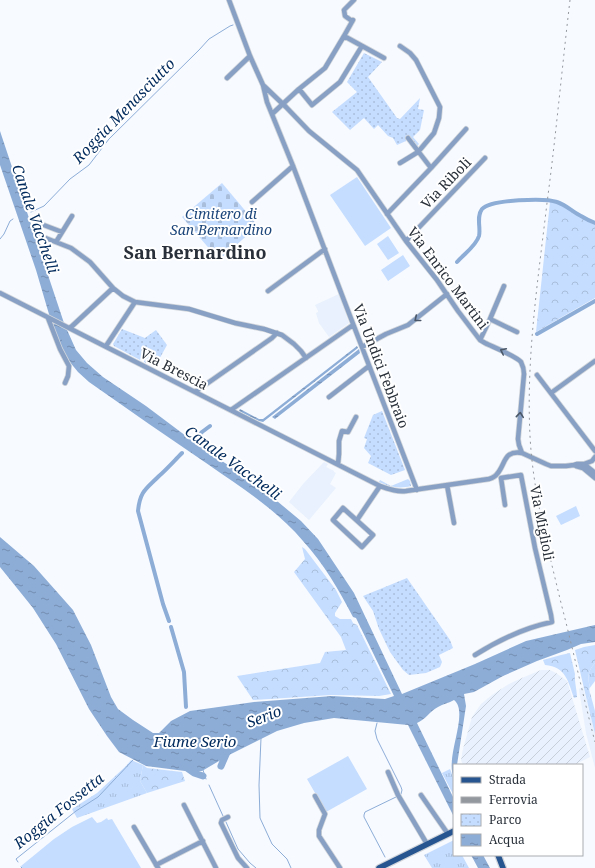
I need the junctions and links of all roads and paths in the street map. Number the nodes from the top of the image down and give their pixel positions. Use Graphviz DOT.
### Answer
graph roads {
  1 [pos="229,0"];
  2 [pos="354,0"];
  3 [pos="344,36"];
  4 [pos="362,46"];
  5 [pos="400,46"];
  6 [pos="250,56"];
  7 [pos="384,58"];
  8 [pos="227,78"];
  9 [pos="263,85"];
  10 [pos="299,89"];
  11 [pos="277,98"];
  12 [pos="268,102"];
  13 [pos="283,104"];
  14 [pos="272,114"];
  15 [pos="466,129"];
  16 [pos="408,138"];
  17 [pos="418,152"];
  18 [pos="485,158"];
  19 [pos="400,163"];
  20 [pos="293,166"];
  21 [pos="431,168"];
  22 [pos="252,202"];
  23 [pos="387,214"];
  24 [pos="72,216"];
  25 [pos="62,232"];
  26 [pos="406,241"];
  27 [pos="56,242"];
  28 [pos="325,249"];
  29 [pos="504,286"];
  30 [pos="113,288"];
  31 [pos="268,291"];
  32 [pos="0,293"];
  33 [pos="447,294"];
  34 [pos="135,302"];
  35 [pos="49,318"];
  36 [pos="490,319"];
  37 [pos="353,325"];
  38 [pos="68,328"];
  39 [pos="517,332"];
  40 [pos="277,333"];
  41 [pos="480,340"];
  42 [pos="106,346"];
  43 [pos="362,347"];
  44 [pos="306,358"];
  45 [pos="595,361"];
  46 [pos="370,366"];
  47 [pos="537,375"];
  48 [pos="65,383"];
  49 [pos="195,392"];
  50 [pos="551,393"];
  51 [pos="329,397"];
  52 [pos="231,410"];
  53 [pos="356,417"];
  54 [pos="522,453"];
  55 [pos="595,453"];
  56 [pos="595,462"];
  57 [pos="338,464"];
  58 [pos="584,464"];
  59 [pos="574,465"];
  60 [pos="590,469"];
  61 [pos="595,473"];
  62 [pos="499,476"];
  63 [pos="595,478"];
  64 [pos="447,485"];
  65 [pos="380,486"];
  66 [pos="417,490"];
  67 [pos="505,505"];
  68 [pos="357,520"];
  69 [pos="454,523"];
  70 [pos="475,655"];
  71 [pos="388,772"];
  72 [pos="421,795"];
  73 [pos="314,796"];
  74 [pos="184,805"];
  75 [pos="228,817"];
  76 [pos="134,827"];
  77 [pos="453,831"];
  78 [pos="448,834"];
  79 [pos="203,841"];
  80 [pos="427,844"];
  81 [pos="498,856"];
  82 [pos="157,866"];
  83 [pos="216,868"];
  84 [pos="247,868"];
  85 [pos="340,868"];
  86 [pos="379,868"];
  87 [pos="503,868"];
  1 -- 6 [label="street, Via Undici Febbraio"];
  2 -- 3 [label="street"];
  3 -- 4 [label="street"];
  3 -- 10 [label="street"];
  4 -- 7 [label="street"];
  4 -- 10 [label="street"];
  5 -- 17 [label="street"];
  6 -- 8 [label="street"];
  6 -- 9 [label="street, Via Undici Febbraio"];
  9 -- 11 [label="street, Via Enrico Martini"];
  9 -- 12 [label="street, Via Undici Febbraio"];
  10 -- 13 [label="street"];
  11 -- 12 [label="street"];
  11 -- 13 [label="street, Via Enrico Martini"];
  12 -- 14 [label="street, Via Undici Febbraio"];
  13 -- 14 [label="street"];
  13 -- 23 [label="street, Via Enrico Martini"];
  14 -- 20 [label="street, Via Undici Febbraio"];
  15 -- 21 [label="street"];
  16 -- 17 [label="street"];
  17 -- 19 [label="street"];
  17 -- 21 [label="street"];
  18 -- 26 [label="street, Via Riboli"];
  20 -- 22 [label="street"];
  20 -- 28 [label="street, Via Undici Febbraio"];
  21 -- 23 [label="street"];
  23 -- 26 [label="street, Via Enrico Martini"];
  24 -- 25 [label="street"];
  25 -- 27 [label="street"];
  25 -- 27 [label="street"];
  26 -- 33 [label="street, Via Enrico Martini"];
  27 -- 30 [label="street"];
  28 -- 31 [label="street"];
  28 -- 37 [label="street, Via Undici Febbraio"];
  29 -- 36 [label="street"];
  30 -- 34 [label="street"];
  30 -- 38 [label="street"];
  32 -- 35 [label="street, Via Brescia"];
  33 -- 41 [label="street, Via Enrico Martini"];
  33 -- 43 [label="street, one-way"];
  34 -- 40 [label="street"];
  34 -- 42 [label="street"];
  35 -- 38 [label="street, Via Brescia"];
  35 -- 48 [label="street"];
  36 -- 39 [label="street"];
  36 -- 41 [label="street"];
  37 -- 43 [label="street, Via Undici Febbraio"];
  37 -- 44 [label="street"];
  38 -- 42 [label="street, Via Brescia"];
  40 -- 44 [label="street"];
  40 -- 49 [label="street"];
  54 -- 41 [label="street, Via Enrico Martini, one-way"];
  42 -- 49 [label="street, Via Brescia"];
  43 -- 46 [label="street, Via Undici Febbraio"];
  44 -- 52 [label="street"];
  45 -- 50 [label="street"];
  46 -- 51 [label="street"];
  46 -- 66 [label="street, Via Undici Febbraio"];
  47 -- 50 [label="street"];
  49 -- 52 [label="street, Via Brescia"];
  50 -- 55 [label="street"];
  52 -- 57 [label="street, Via Brescia"];
  53 -- 57 [label="street"];
  54 -- 59 [label="street"];
  54 -- 62 [label="street"];
  55 -- 58 [label="street"];
  56 -- 60 [label="street"];
  57 -- 65 [label="street, Via Brescia"];
  58 -- 59 [label="street"];
  58 -- 60 [label="street"];
  59 -- 63 [label="street"];
  60 -- 61 [label="street"];
  62 -- 64 [label="street, Via Brescia"];
  62 -- 67 [label="street"];
  62 -- 70 [label="street, Via Miglioli"];
  64 -- 66 [label="street, Via Brescia"];
  64 -- 69 [label="street"];
  65 -- 66 [label="street, Via Brescia"];
  65 -- 68 [label="street"];
  68 -- 68 [label="street"];
  71 -- 80 [label="street"];
  72 -- 78 [label="street"];
  73 -- 85 [label="street"];
  74 -- 79 [label="street"];
  75 -- 84 [label="street"];
  76 -- 82 [label="street"];
  77 -- 78 [label="main road"];
  78 -- 80 [label="main road"];
  79 -- 82 [label="street"];
  79 -- 83 [label="street"];
  80 -- 86 [label="main road"];
  81 -- 87 [label="main road"];
}
